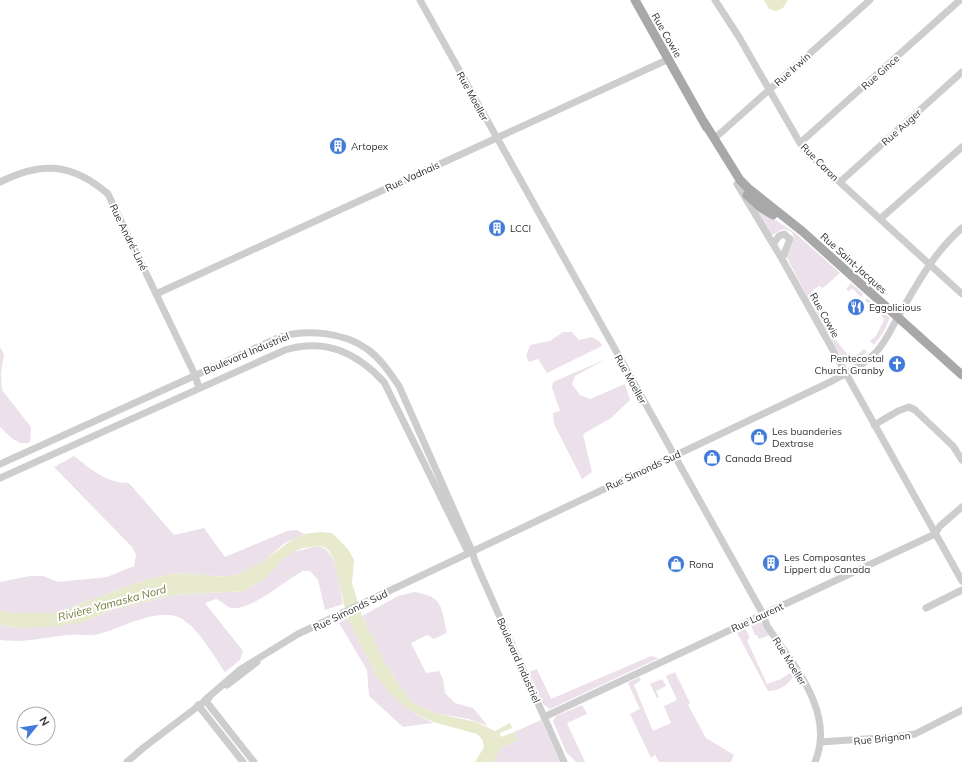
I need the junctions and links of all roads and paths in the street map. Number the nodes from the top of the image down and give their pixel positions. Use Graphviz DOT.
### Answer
graph roads {
  1 [pos="420,0"];
  2 [pos="635,0"];
  3 [pos="715,0"];
  4 [pos="870,0"];
  5 [pos="960,0"];
  6 [pos="669,59"];
  7 [pos="962,72"];
  8 [pos="769,90"];
  9 [pos="704,122"];
  10 [pos="496,138"];
  11 [pos="715,138"];
  12 [pos="800,143"];
  13 [pos="962,147"];
  14 [pos="0,182"];
  15 [pos="840,182"];
  16 [pos="737,184"];
  17 [pos="880,219"];
  18 [pos="962,228"];
  19 [pos="802,231"];
  20 [pos="773,244"];
  21 [pos="782,259"];
  22 [pos="930,265"];
  23 [pos="156,294"];
  24 [pos="962,294"];
  25 [pos="898,317"];
  26 [pos="845,374"];
  27 [pos="194,375"];
  28 [pos="962,375"];
  29 [pos="199,388"];
  30 [pos="874,425"];
  31 [pos="674,456"];
  32 [pos="962,460"];
  33 [pos="0,464"];
  34 [pos="0,478"];
  35 [pos="962,507"];
  36 [pos="935,534"];
  37 [pos="471,554"];
  38 [pos="962,581"];
  39 [pos="962,590"];
  40 [pos="926,608"];
  41 [pos="764,614"];
  42 [pos="205,700"];
  43 [pos="198,705"];
  44 [pos="962,710"];
  45 [pos="544,717"];
  46 [pos="820,742"];
  47 [pos="248,754"];
  48 [pos="242,761"];
  49 [pos="128,762"];
  50 [pos="254,762"];
  51 [pos="564,762"];
  52 [pos="815,762"];
  1 -- 10 [label="street, Rue Moeller"];
  2 -- 6 [label="main road, Rue Cowie"];
  3 -- 8 [label="street, Rue Caron"];
  4 -- 8 [label="street, Rue Irwin"];
  5 -- 12 [label="street, Rue Gince"];
  6 -- 9 [label="main road, Rue Cowie"];
  6 -- 10 [label="street, Rue Vadnais"];
  7 -- 15 [label="street, Rue Auger"];
  8 -- 11 [label="street, Rue Irwin"];
  8 -- 12 [label="street, Rue Caron"];
  9 -- 11 [label="main road, Rue Cowie"];
  9 -- 16 [label="main road, Rue Cowie"];
  10 -- 23 [label="street, Rue Vadnais"];
  10 -- 31 [label="street, Rue Moeller"];
  11 -- 19 [label="main road, Rue Saint-Jacques"];
  12 -- 15 [label="street, Rue Caron"];
  13 -- 17 [label="street"];
  14 -- 23 [label="street, Rue André-Liné"];
  15 -- 17 [label="street, Rue Caron"];
  16 -- 19 [label="main road, Rue Saint-Jacques"];
  16 -- 20 [label="street, Rue Cowie"];
  17 -- 22 [label="street, Rue Caron"];
  18 -- 22 [label="street, Rue Simonds Sud"];
  19 -- 25 [label="main road, Rue Saint-Jacques"];
  20 -- 21 [label="street, Rue Cowie"];
  20 -- 21 [label="street"];
  21 -- 26 [label="street, Rue Cowie"];
  22 -- 24 [label="street, Rue Caron"];
  22 -- 25 [label="street, Rue Simonds Sud"];
  23 -- 27 [label="street, Rue André-Liné"];
  25 -- 26 [label="street, Rue Simonds Sud"];
  25 -- 28 [label="main road, Rue Saint-Jacques"];
  26 -- 30 [label="street, Rue Cowie"];
  26 -- 31 [label="street, Rue Simonds Sud"];
  27 -- 29 [label="street, Rue André-Liné"];
  27 -- 33 [label="street, Boulevard Industriel"];
  27 -- 37 [label="street, Boulevard Industriel"];
  29 -- 34 [label="street, Boulevard Industriel"];
  29 -- 37 [label="street, Boulevard Industriel"];
  30 -- 32 [label="street"];
  30 -- 36 [label="street, Rue Cowie"];
  31 -- 37 [label="street, Rue Simonds Sud"];
  31 -- 41 [label="street, Rue Moeller"];
  35 -- 36 [label="street, Rue Laurent"];
  36 -- 38 [label="street, Rue Cowie"];
  36 -- 41 [label="street, Rue Laurent"];
  37 -- 42 [label="street, Rue Simonds Sud"];
  37 -- 45 [label="street, Boulevard Industriel"];
  39 -- 40 [label="street"];
  41 -- 45 [label="street, Rue Laurent"];
  41 -- 46 [label="street, Rue Moeller"];
  42 -- 43 [label="street, Rue Simonds Sud"];
  42 -- 47 [label="street"];
  43 -- 48 [label="street"];
  43 -- 49 [label="street, Rue Simonds Sud"];
  44 -- 46 [label="street, Rue Brignon"];
  45 -- 51 [label="street, Boulevard Industriel"];
  46 -- 52 [label="street, Rue Moeller"];
  47 -- 48 [label="street"];
  47 -- 50 [label="street"];
}
